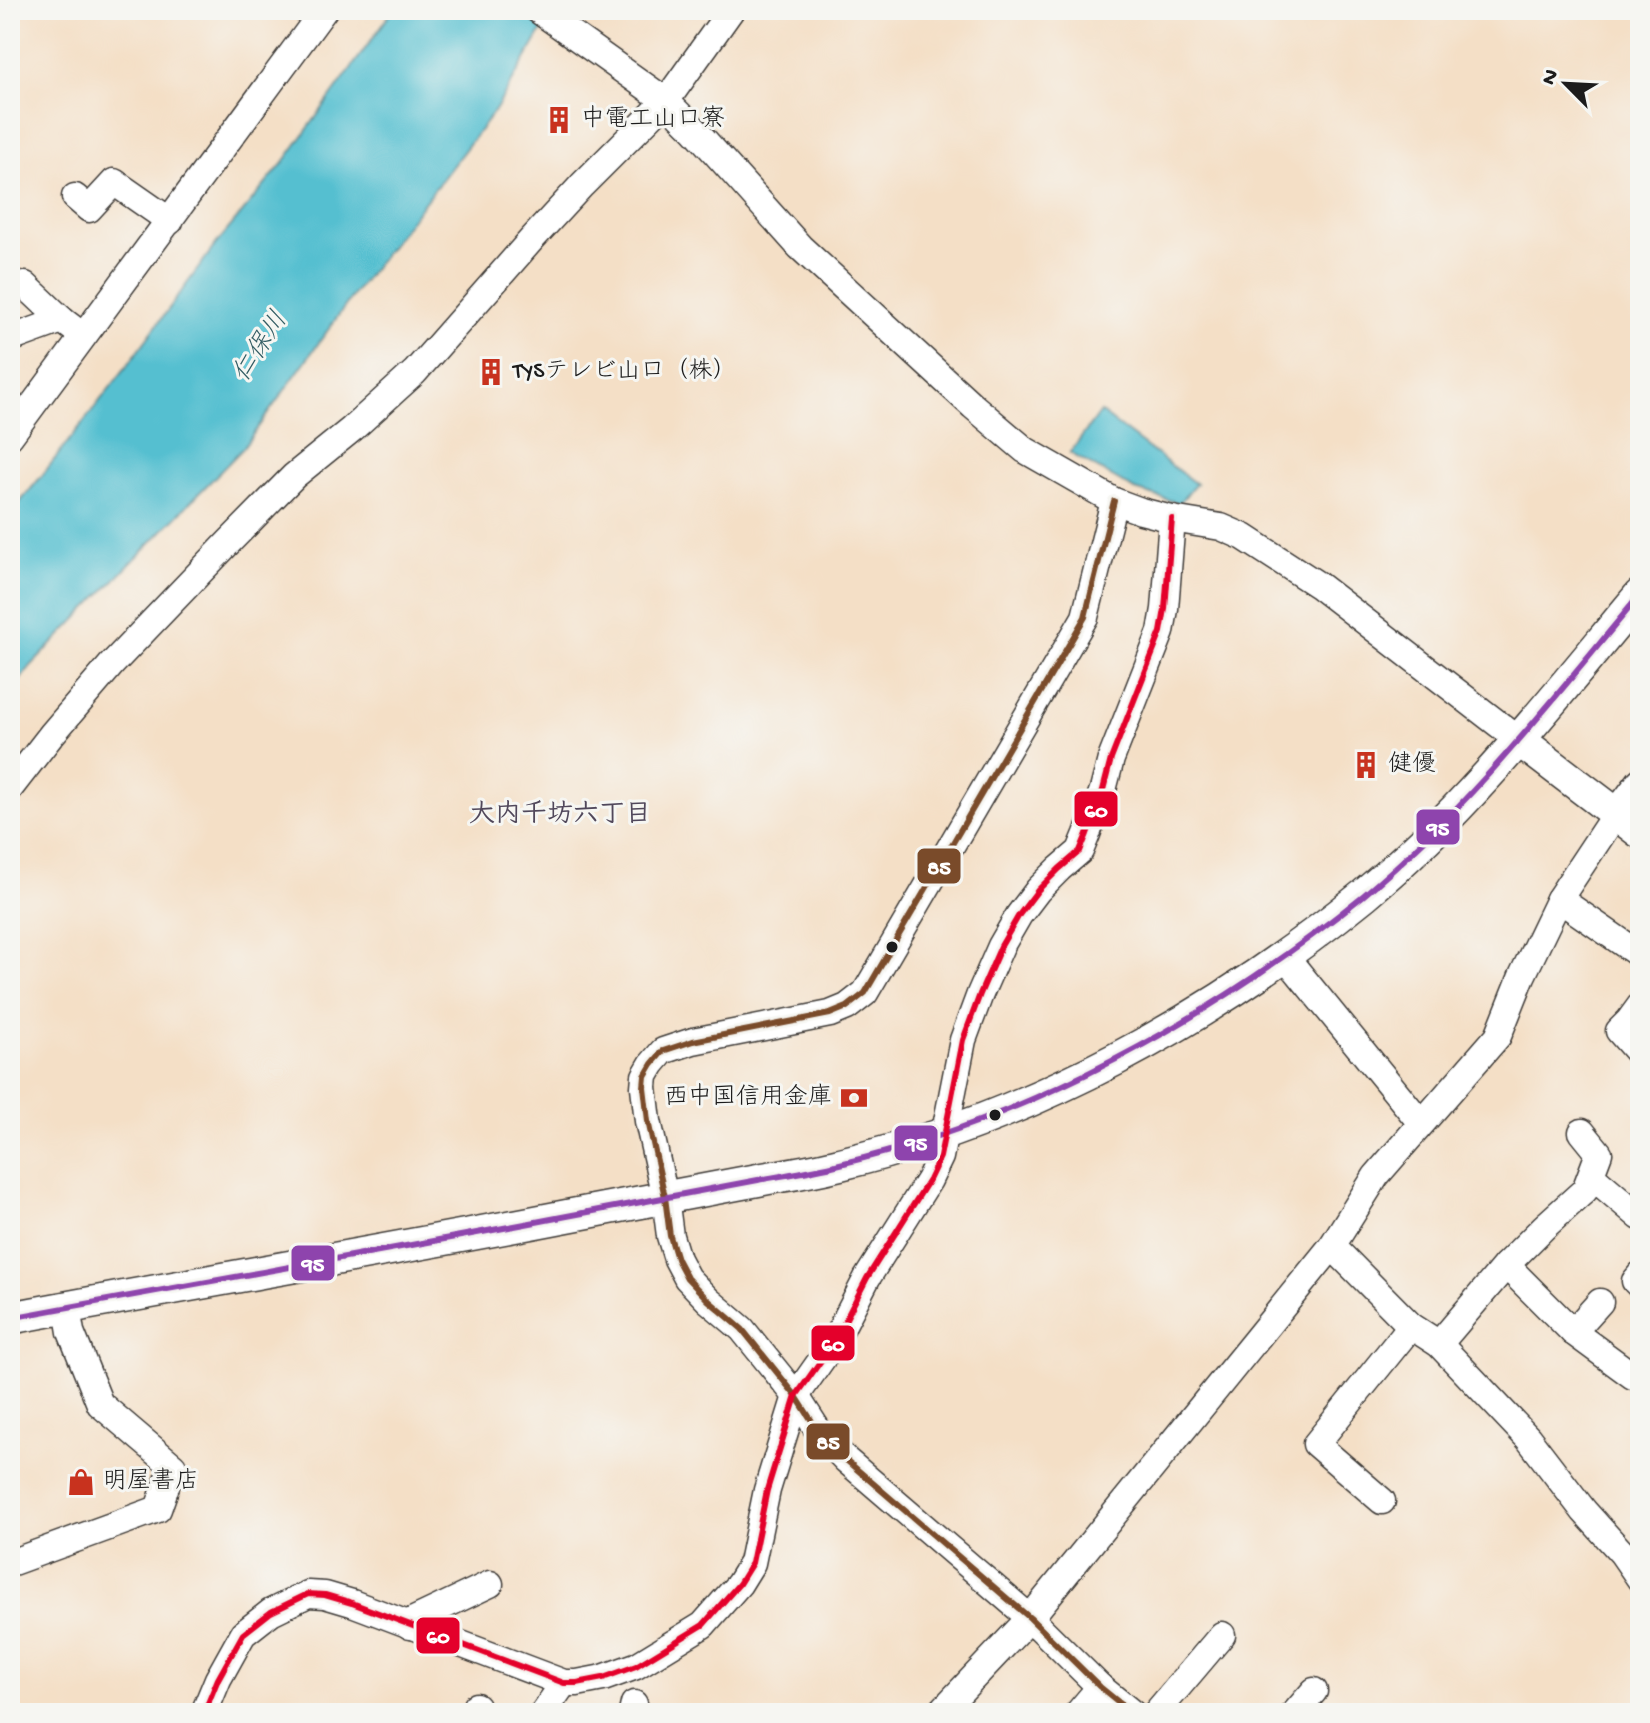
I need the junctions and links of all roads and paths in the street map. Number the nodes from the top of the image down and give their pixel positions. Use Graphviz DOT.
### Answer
graph roads {
  1 [pos="324,10"];
  2 [pos="538,10"];
  3 [pos="731,10"];
  4 [pos="666,101"];
  5 [pos="75,197"];
  6 [pos="170,221"];
  7 [pos="25,285"];
  8 [pos="62,320"];
  9 [pos="83,336"];
  10 [pos="10,339"];
  11 [pos="10,436"];
  12 [pos="1114,501"];
  13 [pos="1172,519"];
  14 [pos="1640,595"];
  15 [pos="1519,740"];
  16 [pos="1640,781"];
  17 [pos="10,788"];
  18 [pos="1628,823"];
  19 [pos="1559,899"];
  20 [pos="1284,955"];
  21 [pos="1640,955"];
  22 [pos="1640,1006"];
  23 [pos="1640,1055"];
  24 [pos="1421,1123"];
  25 [pos="946,1132"];
  26 [pos="1582,1132"];
  27 [pos="1592,1176"];
  28 [pos="665,1197"];
  29 [pos="1640,1217"];
  30 [pos="1332,1246"];
  31 [pos="1506,1265"];
  32 [pos="1640,1275"];
  33 [pos="1640,1286"];
  34 [pos="1600,1302"];
  35 [pos="67,1308"];
  36 [pos="10,1318"];
  37 [pos="1411,1326"];
  38 [pos="1573,1332"];
  39 [pos="1439,1344"];
  40 [pos="1633,1376"];
  41 [pos="796,1396"];
  42 [pos="1382,1501"];
  43 [pos="10,1563"];
  44 [pos="1640,1579"];
  45 [pos="490,1584"];
  46 [pos="1030,1618"];
  47 [pos="410,1626"];
  48 [pos="1222,1635"];
  49 [pos="564,1683"];
  50 [pos="1100,1687"];
  51 [pos="1314,1691"];
  52 [pos="204,1713"];
  53 [pos="543,1713"];
  54 [pos="940,1713"];
  55 [pos="1078,1713"];
  56 [pos="1132,1713"];
  57 [pos="1156,1713"];
  58 [pos="1295,1713"];
  1 -- 6 [label="street"];
  2 -- 4 [label="street"];
  3 -- 4 [label="street"];
  4 -- 12 [label="street"];
  4 -- 17 [label="street"];
  5 -- 6 [label="street"];
  6 -- 9 [label="street"];
  7 -- 8 [label="street"];
  8 -- 9 [label="street"];
  8 -- 10 [label="street"];
  9 -- 11 [label="street"];
  12 -- 13 [label="street"];
  12 -- 28 [label="street"];
  13 -- 15 [label="street"];
  13 -- 25 [label="street"];
  14 -- 15 [label="main road"];
  15 -- 18 [label="main road"];
  15 -- 20 [label="main road"];
  16 -- 18 [label="street"];
  18 -- 19 [label="street"];
  19 -- 21 [label="street"];
  19 -- 24 [label="street"];
  20 -- 24 [label="street"];
  20 -- 25 [label="main road"];
  22 -- 23 [label="street"];
  24 -- 30 [label="street"];
  25 -- 28 [label="main road"];
  25 -- 41 [label="street"];
  26 -- 27 [label="street"];
  27 -- 29 [label="street"];
  27 -- 31 [label="street"];
  28 -- 35 [label="main road"];
  28 -- 41 [label="street"];
  30 -- 37 [label="street"];
  30 -- 46 [label="street"];
  31 -- 38 [label="street"];
  31 -- 39 [label="street"];
  32 -- 33 [label="street"];
  34 -- 38 [label="street"];
  35 -- 36 [label="main road"];
  35 -- 43 [label="street"];
  37 -- 39 [label="street"];
  37 -- 42 [label="street"];
  38 -- 40 [label="street"];
  39 -- 44 [label="street"];
  41 -- 46 [label="street"];
  41 -- 49 [label="street"];
  45 -- 47 [label="street"];
  46 -- 50 [label="street"];
  46 -- 54 [label="street"];
  47 -- 49 [label="street"];
  47 -- 52 [label="street"];
  48 -- 57 [label="street"];
  49 -- 53 [label="street"];
  50 -- 55 [label="street"];
  50 -- 56 [label="street"];
  51 -- 58 [label="street"];
}
